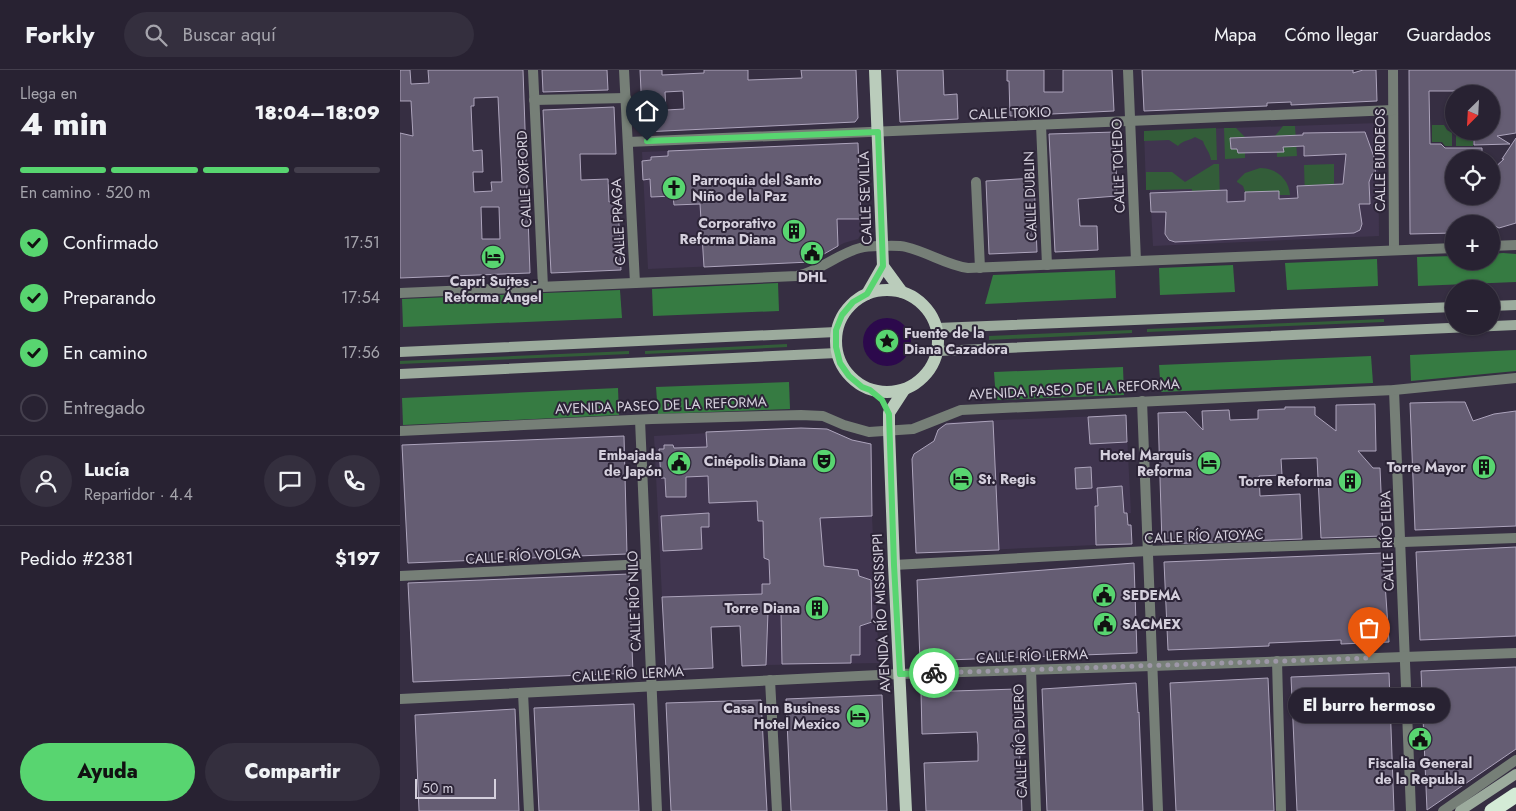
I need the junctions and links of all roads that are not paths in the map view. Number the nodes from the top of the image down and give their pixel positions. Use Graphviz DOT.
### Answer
graph roads {
  1 [pos="533,70"];
  2 [pos="624,70"];
  3 [pos="875,70"];
  4 [pos="1128,70"];
  5 [pos="1393,70"];
  6 [pos="626,98"];
  7 [pos="534,100"];
  8 [pos="1393,110"];
  9 [pos="1129,122"];
  10 [pos="1041,125"];
  11 [pos="878,132"];
  12 [pos="628,142"];
  13 [pos="976,182"];
  14 [pos="1516,245"];
  15 [pos="882,246"];
  16 [pos="1500,246"];
  17 [pos="1445,248"];
  18 [pos="1394,250"];
  19 [pos="1136,261"];
  20 [pos="1047,265"];
  21 [pos="883,266"];
  22 [pos="980,268"];
  23 [pos="635,283"];
  24 [pos="543,287"];
  25 [pos="902,292"];
  26 [pos="400,293"];
  27 [pos="867,294"];
  28 [pos="1516,305"];
  29 [pos="1500,306"];
  30 [pos="1445,307"];
  31 [pos="1516,325"];
  32 [pos="937,328"];
  33 [pos="836,332"];
  34 [pos="938,351"];
  35 [pos="400,352"];
  36 [pos="837,354"];
  37 [pos="400,374"];
  38 [pos="1516,378"];
  39 [pos="870,390"];
  40 [pos="904,390"];
  41 [pos="1394,390"];
  42 [pos="1142,401"];
  43 [pos="889,414"];
  44 [pos="640,420"];
  45 [pos="889,430"];
  46 [pos="400,431"];
  47 [pos="1516,538"];
  48 [pos="1400,543"];
  49 [pos="1148,551"];
  50 [pos="646,564"];
  51 [pos="894,565"];
  52 [pos="400,576"];
  53 [pos="1516,653"];
  54 [pos="1405,657"];
  55 [pos="1277,661"];
  56 [pos="1152,666"];
  57 [pos="1032,670"];
  58 [pos="900,674"];
  59 [pos="770,680"];
  60 [pos="652,686"];
  61 [pos="523,693"];
  62 [pos="400,699"];
  63 [pos="1516,760"];
  64 [pos="1516,774"];
  65 [pos="1516,795"];
  66 [pos="528,811"];
  67 [pos="657,811"];
  68 [pos="777,811"];
  69 [pos="906,811"];
  70 [pos="1036,811"];
  71 [pos="1158,811"];
  72 [pos="1281,811"];
  73 [pos="1411,811"];
  74 [pos="1443,811"];
  75 [pos="1460,811"];
  76 [pos="1492,811"];
  1 -- 7 [label="street, CALLE OXFORD"];
  2 -- 6 [label="street, CALLE PRAGA"];
  3 -- 11 [label="main road, CALLE SEVILLA"];
  4 -- 9 [label="street, CALLE TOLEDO"];
  5 -- 8 [label="street, CALLE BURDEOS"];
  6 -- 7 [label="street"];
  6 -- 12 [label="street, CALLE PRAGA"];
  7 -- 24 [label="street, CALLE OXFORD"];
  8 -- 9 [label="street, CALLE TOKIO"];
  8 -- 18 [label="street, CALLE BURDEOS"];
  9 -- 10 [label="street, CALLE TOKIO"];
  9 -- 19 [label="street, CALLE TOLEDO"];
  10 -- 11 [label="street, CALLE TOKIO"];
  10 -- 20 [label="street, CALLE DUBLIN"];
  11 -- 12 [label="street, CALLE TOKIO"];
  11 -- 15 [label="main road, CALLE SEVILLA"];
  12 -- 23 [label="street, CALLE PRAGA"];
  13 -- 22 [label="street"];
  14 -- 16 [label="street"];
  15 -- 21 [label="main road, CALLE SEVILLA"];
  15 -- 22 [label="street"];
  15 -- 23 [label="street"];
  17 -- 18 [label="street"];
  18 -- 19 [label="street"];
  19 -- 20 [label="street"];
  20 -- 22 [label="street"];
  21 -- 25 [label="main road"];
  21 -- 27 [label="main road"];
  23 -- 24 [label="street"];
  24 -- 26 [label="street"];
  25 -- 27 [label="main road"];
  25 -- 32 [label="main road"];
  27 -- 33 [label="main road"];
  28 -- 29 [label="main road"];
  30 -- 32 [label="main road"];
  31 -- 34 [label="main road"];
  32 -- 34 [label="main road"];
  33 -- 35 [label="main road"];
  33 -- 36 [label="main road"];
  34 -- 40 [label="main road"];
  36 -- 37 [label="main road"];
  36 -- 39 [label="main road"];
  38 -- 41 [label="street, AVENIDA PASEO DE LA REFORMA"];
  39 -- 40 [label="main road"];
  39 -- 43 [label="main road"];
  40 -- 43 [label="main road"];
  41 -- 42 [label="street, AVENIDA PASEO DE LA REFORMA"];
  41 -- 48 [label="street, CALLE RÍO ELBA"];
  42 -- 45 [label="street, AVENIDA PASEO DE LA REFORMA"];
  42 -- 49 [label="street"];
  43 -- 45 [label="main road, AVENIDA RÍO MISSISSIPPI"];
  44 -- 45 [label="street, AVENIDA PASEO DE LA REFORMA"];
  44 -- 46 [label="street, AVENIDA PASEO DE LA REFORMA"];
  44 -- 50 [label="street, CALLE RÍO NILO"];
  45 -- 51 [label="main road, AVENIDA RÍO MISSISSIPPI"];
  47 -- 48 [label="street, CALLE RÍO ATOYAC"];
  48 -- 49 [label="street, CALLE RÍO ATOYAC"];
  48 -- 54 [label="street, CALLE RÍO ELBA"];
  49 -- 51 [label="street, CALLE RÍO ATOYAC"];
  49 -- 56 [label="street"];
  50 -- 52 [label="street, CALLE RÍO VOLGA"];
  50 -- 60 [label="street, CALLE RÍO NILO"];
  51 -- 58 [label="main road, AVENIDA RÍO MISSISSIPPI"];
  53 -- 54 [label="street, CALLE RÍO LERMA"];
  54 -- 55 [label="street, CALLE RÍO LERMA"];
  54 -- 73 [label="street, CALLE RÍO ELBA"];
  55 -- 56 [label="street, CALLE RÍO LERMA"];
  55 -- 72 [label="street"];
  56 -- 57 [label="street, CALLE RÍO LERMA"];
  56 -- 71 [label="street"];
  57 -- 58 [label="street, CALLE RÍO LERMA"];
  57 -- 70 [label="street, CALLE RÍO DUERO"];
  58 -- 59 [label="street, CALLE RÍO LERMA"];
  58 -- 69 [label="main road, AVENIDA RÍO MISSISSIPPI"];
  59 -- 60 [label="street, CALLE RÍO LERMA"];
  59 -- 68 [label="street"];
  60 -- 61 [label="street, CALLE RÍO LERMA"];
  60 -- 67 [label="street, CALLE RÍO NILO"];
  61 -- 62 [label="street, CALLE RÍO LERMA"];
  61 -- 66 [label="street"];
  63 -- 74 [label="street"];
  64 -- 75 [label="main road"];
  65 -- 76 [label="highway"];
}
